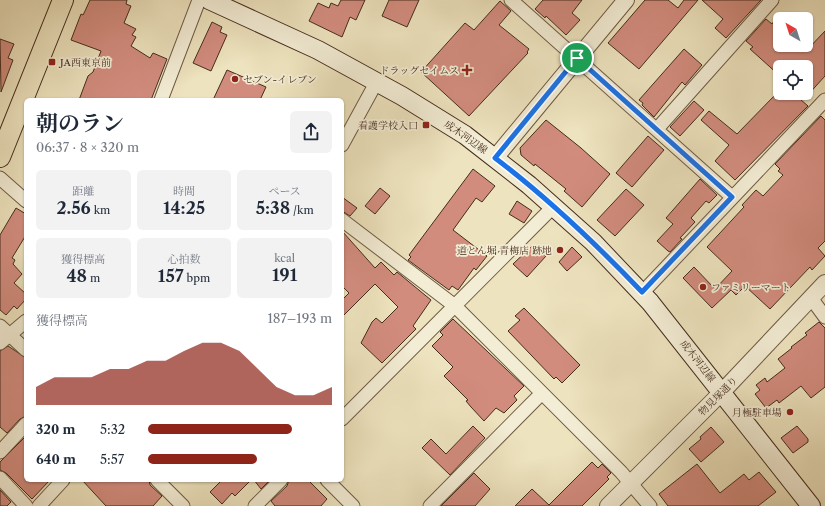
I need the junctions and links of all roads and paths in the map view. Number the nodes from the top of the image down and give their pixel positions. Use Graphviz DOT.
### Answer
graph roads {
  1 [pos="63,0"];
  2 [pos="199,0"];
  3 [pos="209,0"];
  4 [pos="511,0"];
  5 [pos="626,0"];
  6 [pos="772,0"];
  7 [pos="577,58"];
  8 [pos="377,81"];
  9 [pos="162,98"];
  10 [pos="825,100"];
  11 [pos="657,129"];
  12 [pos="344,141"];
  13 [pos="0,157"];
  14 [pos="495,158"];
  15 [pos="0,178"];
  16 [pos="732,197"];
  17 [pos="24,199"];
  18 [pos="554,206"];
  19 [pos="344,222"];
  20 [pos="825,283"];
  21 [pos="642,292"];
  22 [pos="811,298"];
  23 [pos="455,306"];
  24 [pos="825,317"];
  25 [pos="24,322"];
  26 [pos="3,334"];
  27 [pos="24,349"];
  28 [pos="722,392"];
  29 [pos="542,393"];
  30 [pos="344,417"];
  31 [pos="24,426"];
  32 [pos="0,452"];
  33 [pos="0,478"];
  34 [pos="61,482"];
  35 [pos="159,482"];
  36 [pos="279,482"];
  37 [pos="329,482"];
  38 [pos="631,482"];
  39 [pos="26,506"];
  40 [pos="39,506"];
  41 [pos="183,506"];
  42 [pos="255,506"];
  43 [pos="353,506"];
  44 [pos="430,506"];
  45 [pos="608,506"];
  46 [pos="650,506"];
  47 [pos="811,506"];
  1 -- 13 [label="main road"];
  2 -- 9 [label="street"];
  3 -- 8 [label="main road, 成木河辺線"];
  4 -- 7 [label="street"];
  5 -- 7 [label="street"];
  6 -- 11 [label="street"];
  7 -- 11 [label="street"];
  7 -- 14 [label="street"];
  8 -- 12 [label="street"];
  8 -- 14 [label="main road, 成木河辺線"];
  10 -- 16 [label="street"];
  11 -- 16 [label="street"];
  14 -- 18 [label="main road, 成木河辺線"];
  15 -- 17 [label="street"];
  16 -- 21 [label="street"];
  18 -- 21 [label="main road, 成木河辺線"];
  18 -- 23 [label="street"];
  19 -- 23 [label="street"];
  20 -- 22 [label="street, 物見塚通り"];
  21 -- 28 [label="main road, 成木河辺線"];
  22 -- 24 [label="street"];
  22 -- 28 [label="street, 物見塚通り"];
  23 -- 29 [label="street"];
  23 -- 30 [label="street"];
  25 -- 26 [label="street"];
  26 -- 27 [label="street"];
  28 -- 38 [label="street, 物見塚通り"];
  28 -- 47 [label="main road, 成木河辺線"];
  29 -- 38 [label="street"];
  29 -- 44 [label="street"];
  31 -- 32 [label="street"];
  33 -- 39 [label="street"];
  34 -- 40 [label="street"];
  35 -- 41 [label="street"];
  36 -- 42 [label="street"];
  37 -- 43 [label="street"];
  38 -- 45 [label="street, 物見塚通り"];
  38 -- 46 [label="street"];
}
